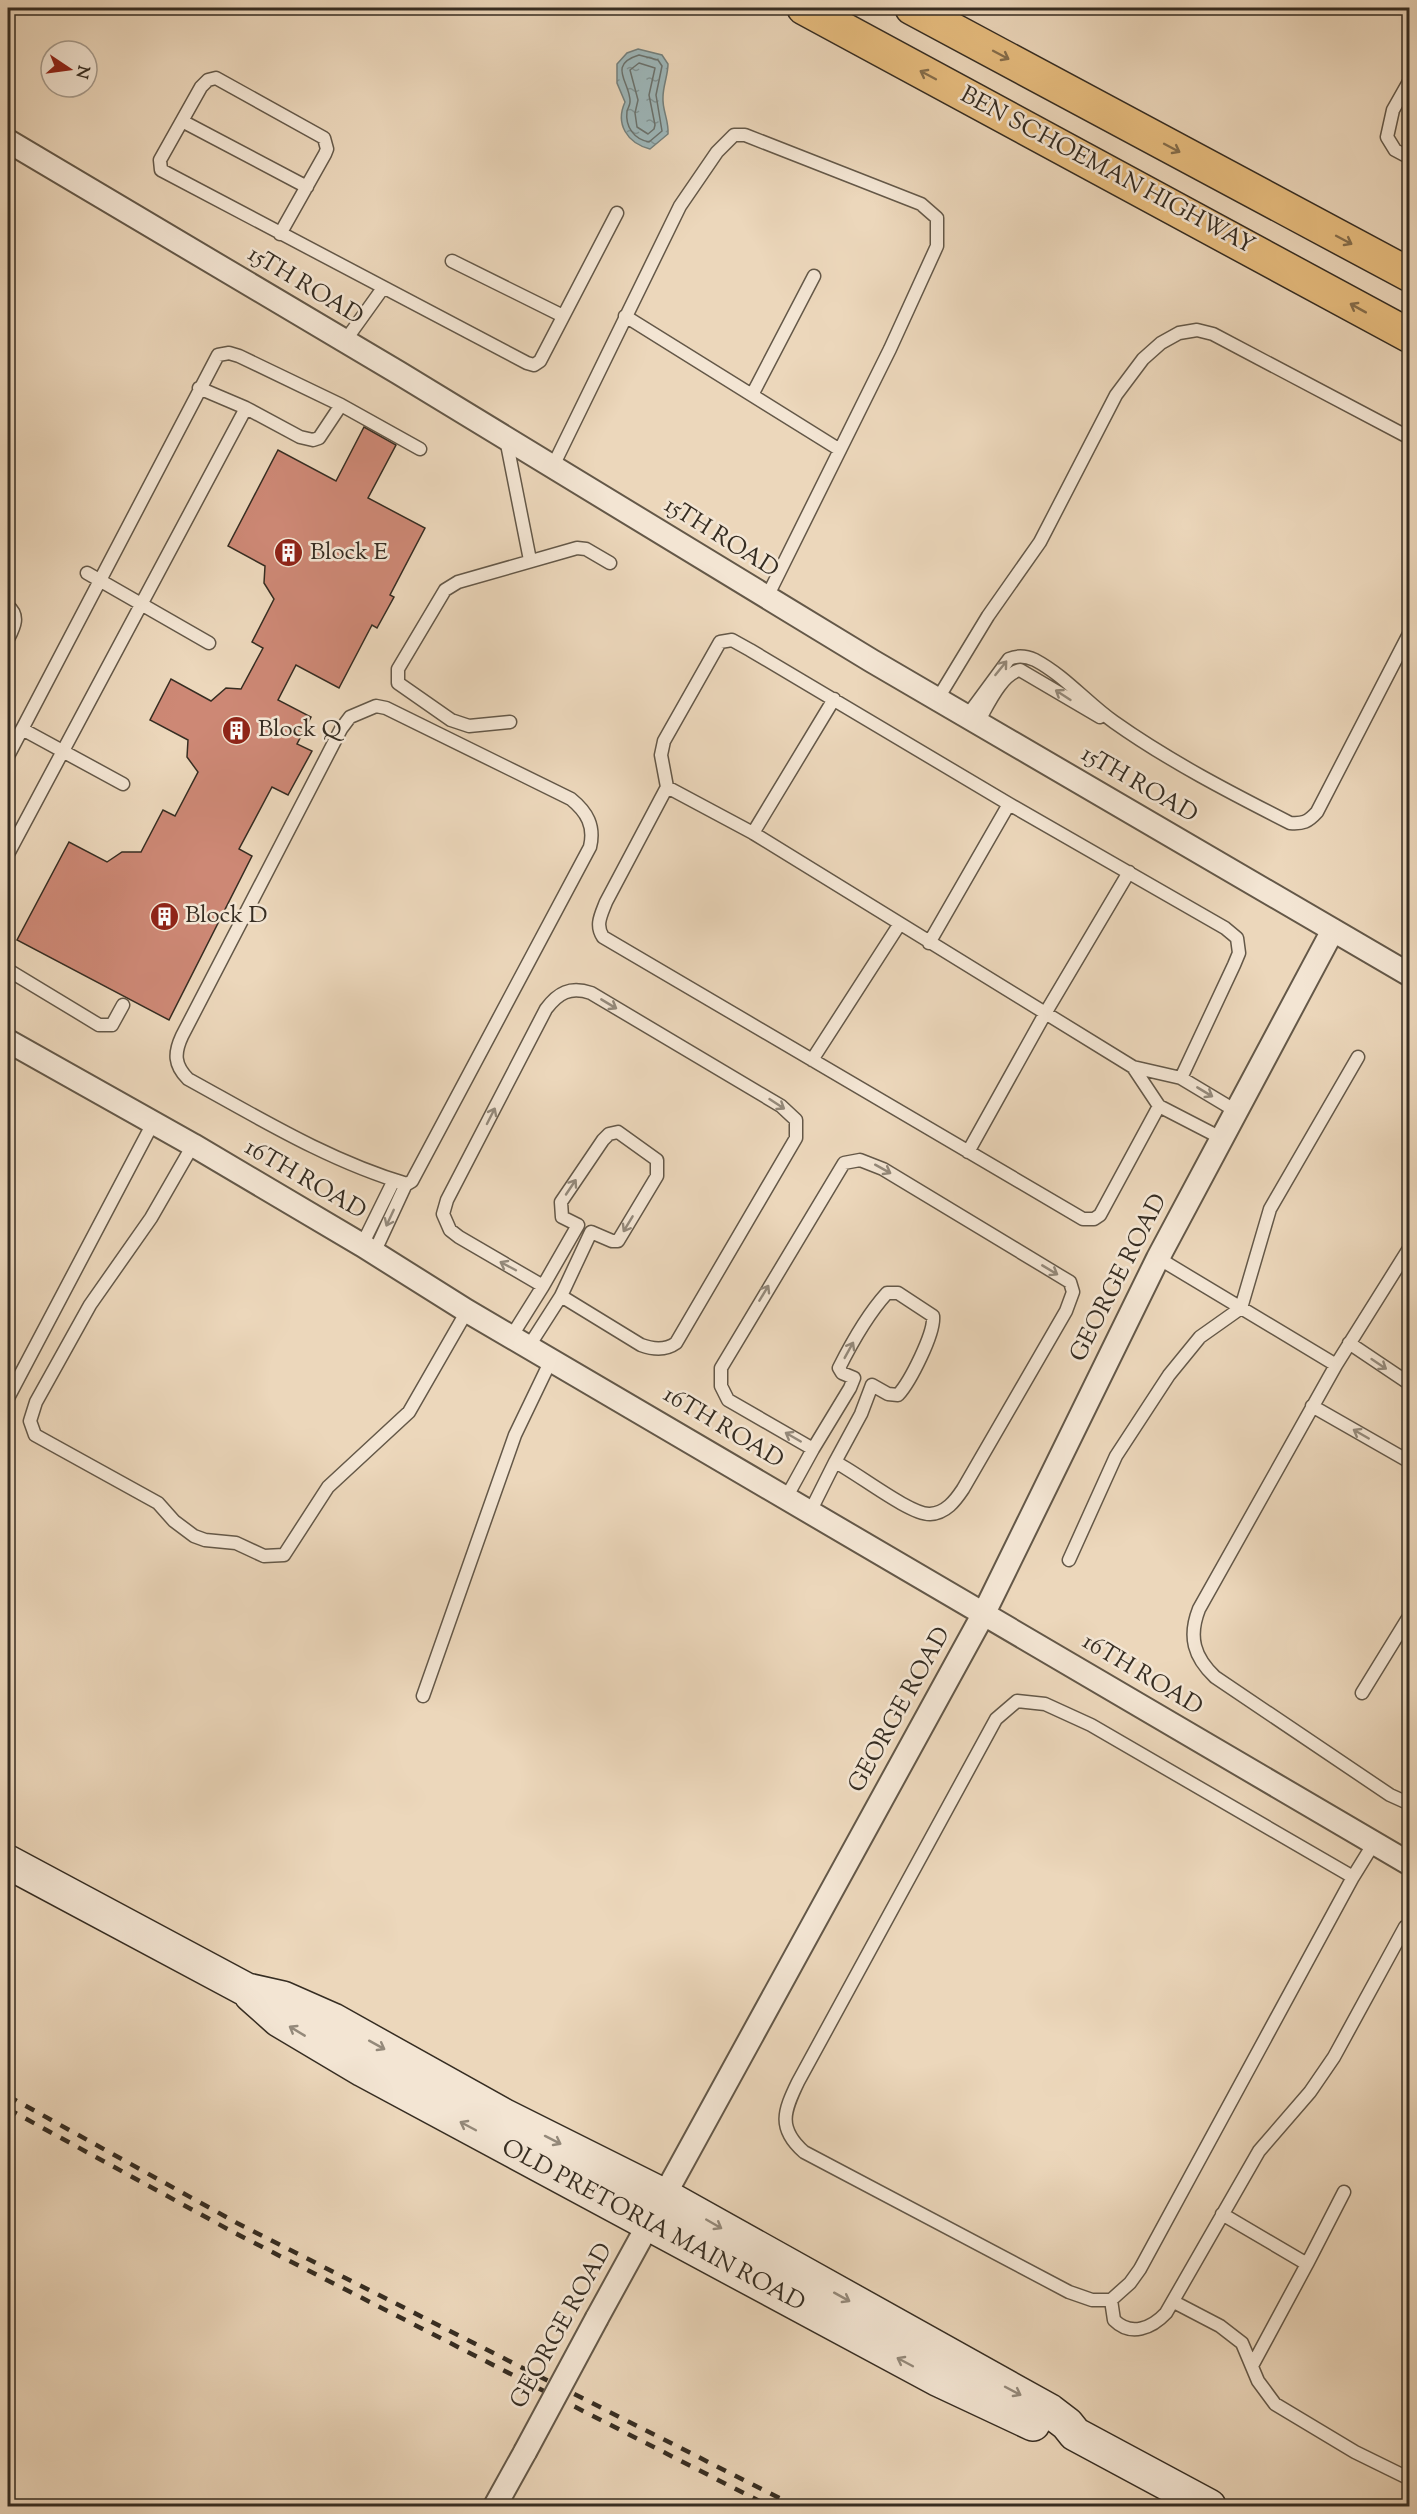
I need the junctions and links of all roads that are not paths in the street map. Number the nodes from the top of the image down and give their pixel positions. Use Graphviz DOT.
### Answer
graph roads {
  1 [pos="804,8"];
  2 [pos="912,8"];
  3 [pos="1410,80"];
  4 [pos="182,121"];
  5 [pos="8,142"];
  6 [pos="1410,158"];
  7 [pos="307,187"];
  8 [pos="617,213"];
  9 [pos="280,234"];
  10 [pos="452,261"];
  11 [pos="1410,275"];
  12 [pos="814,276"];
  13 [pos="383,288"];
  14 [pos="563,316"];
  15 [pos="625,316"];
  16 [pos="1410,336"];
  17 [pos="345,341"];
  18 [pos="199,388"];
  19 [pos="752,395"];
  20 [pos="341,405"];
  21 [pos="246,408"];
  22 [pos="506,438"];
  23 [pos="1410,438"];
  24 [pos="420,449"];
  25 [pos="840,450"];
  26 [pos="553,466"];
  27 [pos="530,560"];
  28 [pos="610,563"];
  29 [pos="87,573"];
  30 [pos="101,580"];
  31 [pos="766,597"];
  32 [pos="142,604"];
  33 [pos="8,606"];
  34 [pos="1410,632"];
  35 [pos="8,639"];
  36 [pos="209,643"];
  37 [pos="834,699"];
  38 [pos="938,700"];
  39 [pos="973,719"];
  40 [pos="510,722"];
  41 [pos="22,729"];
  42 [pos="63,752"];
  43 [pos="8,756"];
  44 [pos="123,784"];
  45 [pos="667,787"];
  46 [pos="1009,804"];
  47 [pos="753,833"];
  48 [pos="8,854"];
  49 [pos="1129,872"];
  50 [pos="899,925"];
  51 [pos="1333,930"];
  52 [pos="929,943"];
  53 [pos="8,970"];
  54 [pos="1410,975"];
  55 [pos="123,1005"];
  56 [pos="1046,1012"];
  57 [pos="8,1041"];
  58 [pos="1358,1057"];
  59 [pos="812,1060"];
  60 [pos="1132,1067"];
  61 [pos="1181,1078"];
  62 [pos="1159,1106"];
  63 [pos="1236,1111"];
  64 [pos="153,1123"];
  65 [pos="1221,1138"];
  66 [pos="193,1145"];
  67 [pos="968,1152"];
  68 [pos="400,1182"];
  69 [pos="578,1226"];
  70 [pos="591,1232"];
  71 [pos="1410,1246"];
  72 [pos="368,1249"];
  73 [pos="1158,1258"];
  74 [pos="543,1286"];
  75 [pos="561,1296"];
  76 [pos="1241,1308"];
  77 [pos="467,1311"];
  78 [pos="520,1341"];
  79 [pos="1349,1343"];
  80 [pos="552,1358"];
  81 [pos="1336,1365"];
  82 [pos="854,1378"];
  83 [pos="1410,1384"];
  84 [pos="872,1385"];
  85 [pos="8,1398"];
  86 [pos="1312,1406"];
  87 [pos="813,1449"];
  88 [pos="835,1462"];
  89 [pos="1410,1462"];
  90 [pos="786,1498"];
  91 [pos="810,1512"];
  92 [pos="1069,1560"];
  93 [pos="984,1613"];
  94 [pos="1410,1615"];
  95 [pos="1362,1693"];
  96 [pos="423,1696"];
  97 [pos="1410,1804"];
  98 [pos="1374,1843"];
  99 [pos="8,1862"];
  100 [pos="1410,1864"];
  101 [pos="1353,1877"];
  102 [pos="1405,1927"];
  103 [pos="1344,2192"];
  104 [pos="656,2209"];
  105 [pos="1222,2214"];
  106 [pos="1306,2264"];
  107 [pos="1112,2300"];
  108 [pos="1174,2302"];
  109 [pos="1252,2366"];
  110 [pos="1410,2479"];
  111 [pos="495,2506"];
  112 [pos="1209,2506"];
  16 -- 1 [label="highway, BEN SCHOEMAN HIGHWAY, one-way"];
  2 -- 11 [label="highway, BEN SCHOEMAN HIGHWAY, one-way"];
  3 -- 6 [label="lane"];
  4 -- 7 [label="lane"];
  4 -- 7 [label="lane"];
  4 -- 9 [label="lane"];
  5 -- 17 [label="street, 15TH ROAD"];
  7 -- 9 [label="lane"];
  8 -- 14 [label="lane"];
  9 -- 13 [label="lane"];
  10 -- 14 [label="lane"];
  12 -- 19 [label="lane"];
  13 -- 14 [label="lane"];
  13 -- 17 [label="lane"];
  15 -- 19 [label="lane"];
  15 -- 25 [label="lane"];
  15 -- 26 [label="lane"];
  17 -- 22 [label="street, 15TH ROAD"];
  18 -- 20 [label="lane"];
  18 -- 21 [label="lane"];
  18 -- 30 [label="lane"];
  19 -- 25 [label="lane"];
  20 -- 21 [label="lane"];
  20 -- 24 [label="lane"];
  21 -- 32 [label="lane"];
  22 -- 26 [label="street, 15TH ROAD"];
  22 -- 27 [label="lane"];
  23 -- 38 [label="lane"];
  25 -- 31 [label="lane"];
  26 -- 31 [label="street, 15TH ROAD"];
  27 -- 28 [label="lane"];
  27 -- 40 [label="lane"];
  29 -- 30 [label="lane"];
  30 -- 32 [label="lane"];
  30 -- 41 [label="lane"];
  31 -- 38 [label="street, 15TH ROAD"];
  32 -- 36 [label="lane"];
  32 -- 42 [label="lane"];
  33 -- 35 [label="lane"];
  34 -- 39 [label="lane"];
  37 -- 45 [label="lane"];
  37 -- 46 [label="lane"];
  37 -- 47 [label="lane"];
  38 -- 39 [label="street, 15TH ROAD"];
  39 -- 51 [label="street, 15TH ROAD"];
  41 -- 42 [label="lane"];
  41 -- 43 [label="lane"];
  42 -- 44 [label="lane"];
  42 -- 48 [label="lane"];
  45 -- 47 [label="lane"];
  45 -- 59 [label="lane"];
  46 -- 49 [label="lane"];
  46 -- 52 [label="lane"];
  47 -- 50 [label="lane"];
  49 -- 56 [label="lane"];
  49 -- 61 [label="lane"];
  50 -- 52 [label="lane"];
  50 -- 59 [label="lane"];
  51 -- 54 [label="street, 15TH ROAD"];
  51 -- 63 [label="street, GEORGE ROAD"];
  52 -- 56 [label="lane"];
  53 -- 55 [label="lane"];
  56 -- 60 [label="lane"];
  56 -- 67 [label="lane"];
  57 -- 64 [label="street, 16TH ROAD"];
  58 -- 76 [label="lane"];
  59 -- 67 [label="lane"];
  60 -- 61 [label="lane"];
  60 -- 62 [label="lane"];
  61 -- 63 [label="lane, one-way"];
  62 -- 65 [label="lane"];
  62 -- 67 [label="lane"];
  63 -- 65 [label="street, GEORGE ROAD"];
  64 -- 66 [label="street, 16TH ROAD"];
  64 -- 85 [label="lane"];
  65 -- 73 [label="street, GEORGE ROAD"];
  66 -- 72 [label="street, 16TH ROAD"];
  66 -- 77 [label="lane"];
  68 -- 68 [label="lane"];
  68 -- 72 [label="lane"];
  69 -- 70 [label="lane"];
  69 -- 70 [label="lane, one-way"];
  69 -- 74 [label="lane"];
  70 -- 75 [label="lane"];
  71 -- 79 [label="lane"];
  72 -- 77 [label="street, 16TH ROAD"];
  73 -- 76 [label="lane"];
  73 -- 93 [label="street, GEORGE ROAD"];
  74 -- 75 [label="lane, one-way"];
  74 -- 78 [label="lane"];
  75 -- 78 [label="lane"];
  76 -- 81 [label="lane"];
  76 -- 92 [label="lane"];
  77 -- 78 [label="street, 16TH ROAD"];
  78 -- 80 [label="street, 16TH ROAD"];
  79 -- 81 [label="lane"];
  79 -- 83 [label="lane, one-way"];
  80 -- 90 [label="street, 16TH ROAD"];
  80 -- 96 [label="lane"];
  81 -- 86 [label="lane"];
  82 -- 84 [label="lane"];
  82 -- 84 [label="lane, one-way"];
  82 -- 87 [label="lane"];
  84 -- 88 [label="lane"];
  89 -- 86 [label="lane, one-way"];
  86 -- 97 [label="lane"];
  87 -- 88 [label="lane, one-way"];
  87 -- 90 [label="lane"];
  88 -- 91 [label="lane"];
  90 -- 91 [label="street, 16TH ROAD"];
  91 -- 93 [label="street, 16TH ROAD"];
  93 -- 98 [label="street, 16TH ROAD"];
  93 -- 104 [label="street, GEORGE ROAD"];
  94 -- 95 [label="lane"];
  98 -- 100 [label="street, 16TH ROAD"];
  98 -- 101 [label="lane"];
  99 -- 104 [label="main road, OLD PRETORIA MAIN ROAD"];
  101 -- 107 [label="lane"];
  101 -- 107 [label="lane"];
  102 -- 105 [label="lane"];
  103 -- 106 [label="lane"];
  104 -- 111 [label="street, GEORGE ROAD, bridge"];
  104 -- 112 [label="main road, OLD PRETORIA MAIN ROAD"];
  105 -- 106 [label="lane"];
  105 -- 108 [label="lane"];
  106 -- 109 [label="lane"];
  107 -- 108 [label="lane"];
  108 -- 109 [label="lane"];
  109 -- 110 [label="lane"];
}
